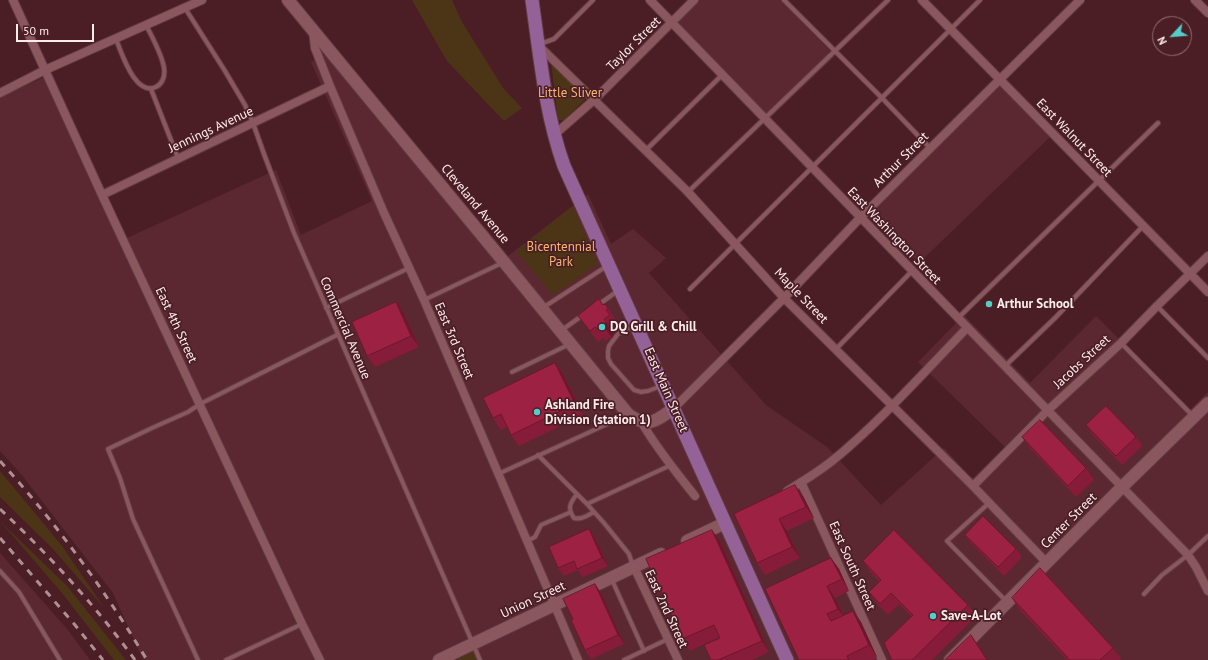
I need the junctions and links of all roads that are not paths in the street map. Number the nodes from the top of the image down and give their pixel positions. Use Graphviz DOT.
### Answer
graph roads {
  1 [pos="12,0"];
  2 [pos="202,0"];
  3 [pos="288,0"];
  4 [pos="532,0"];
  5 [pos="593,0"];
  6 [pos="650,0"];
  7 [pos="694,0"];
  8 [pos="784,0"];
  9 [pos="888,0"];
  10 [pos="922,0"];
  11 [pos="980,0"];
  12 [pos="1080,0"];
  13 [pos="1195,0"];
  14 [pos="185,8"];
  15 [pos="1208,13"];
  16 [pos="672,23"];
  17 [pos="146,25"];
  18 [pos="951,29"];
  19 [pos="312,30"];
  20 [pos="116,39"];
  21 [pos="538,45"];
  22 [pos="835,51"];
  23 [pos="46,70"];
  24 [pos="722,75"];
  25 [pos="1000,79"];
  26 [pos="330,86"];
  27 [pos="151,89"];
  28 [pos="0,93"];
  29 [pos="882,98"];
  30 [pos="595,99"];
  31 [pos="764,118"];
  32 [pos="253,123"];
  33 [pos="1158,123"];
  34 [pos="554,135"];
  35 [pos="930,148"];
  36 [pos="646,150"];
  37 [pos="178,158"];
  38 [pos="812,167"];
  39 [pos="1098,180"];
  40 [pos="688,192"];
  41 [pos="102,195"];
  42 [pos="860,218"];
  43 [pos="1144,226"];
  44 [pos="736,244"];
  45 [pos="1208,256"];
  46 [pos="504,262"];
  47 [pos="609,265"];
  48 [pos="410,268"];
  49 [pos="912,271"];
  50 [pos="1190,274"];
  51 [pos="620,289"];
  52 [pos="690,289"];
  53 [pos="1208,292"];
  54 [pos="784,298"];
  55 [pos="424,300"];
  56 [pos="596,306"];
  57 [pos="1157,306"];
  58 [pos="326,308"];
  59 [pos="542,309"];
  60 [pos="584,314"];
  61 [pos="957,318"];
  62 [pos="636,324"];
  63 [pos="967,328"];
  64 [pos="560,331"];
  65 [pos="338,335"];
  66 [pos="1121,343"];
  67 [pos="570,344"];
  68 [pos="836,349"];
  69 [pos="1208,358"];
  70 [pos="1004,367"];
  71 [pos="512,372"];
  72 [pos="663,385"];
  73 [pos="1208,403"];
  74 [pos="200,404"];
  75 [pos="892,405"];
  76 [pos="674,408"];
  77 [pos="1047,411"];
  78 [pos="628,414"];
  79 [pos="1194,417"];
  80 [pos="642,422"];
  81 [pos="538,455"];
  82 [pos="671,466"];
  83 [pos="498,474"];
  84 [pos="801,482"];
  85 [pos="973,486"];
  86 [pos="1122,488"];
  87 [pos="577,494"];
  88 [pos="782,494"];
  89 [pos="695,496"];
  90 [pos="989,503"];
  91 [pos="588,504"];
  92 [pos="571,512"];
  93 [pos="594,512"];
  94 [pos="729,521"];
  95 [pos="1208,536"];
  96 [pos="526,541"];
  97 [pos="1188,555"];
  98 [pos="1048,563"];
  99 [pos="634,567"];
  100 [pos="0,571"];
  101 [pos="612,578"];
  102 [pos="1208,591"];
  103 [pos="1144,594"];
  104 [pos="1007,603"];
  105 [pos="554,606"];
  106 [pos="302,624"];
  107 [pos="668,639"];
  108 [pos="473,644"];
  109 [pos="644,650"];
  110 [pos="60,660"];
  111 [pos="198,660"];
  112 [pos="226,660"];
  113 [pos="320,660"];
  114 [pos="440,660"];
  115 [pos="480,660"];
  116 [pos="578,660"];
  117 [pos="624,660"];
  118 [pos="678,660"];
  119 [pos="787,660"];
  120 [pos="882,660"];
  121 [pos="950,660"];
  1 -- 23 [label="street, East 4th Street"];
  2 -- 14 [label="street"];
  3 -- 19 [label="main road, Cleveland Avenue"];
  4 -- 21 [label="main road, East Main Street"];
  5 -- 21 [label="lane"];
  6 -- 16 [label="street, East Washington Street"];
  7 -- 16 [label="street, Taylor Street"];
  8 -- 22 [label="lane"];
  9 -- 22 [label="lane"];
  10 -- 18 [label="street, East Walnut Street"];
  11 -- 18 [label="lane"];
  12 -- 25 [label="street, Arthur Street"];
  13 -- 15 [label="street"];
  14 -- 17 [label="street"];
  14 -- 32 [label="lane, Commercial Avenue"];
  16 -- 24 [label="street, East Washington Street"];
  16 -- 30 [label="street, Taylor Street"];
  17 -- 20 [label="street"];
  17 -- 27 [label="lane"];
  18 -- 25 [label="street, East Walnut Street"];
  18 -- 29 [label="lane"];
  19 -- 26 [label="street, East 3rd Street"];
  19 -- 46 [label="main road, Cleveland Avenue"];
  20 -- 23 [label="street"];
  20 -- 27 [label="lane"];
  21 -- 30 [label="street, Maple Street"];
  21 -- 34 [label="main road, East Main Street"];
  22 -- 29 [label="lane"];
  22 -- 31 [label="lane"];
  23 -- 28 [label="street"];
  23 -- 41 [label="street, East 4th Street"];
  24 -- 31 [label="street, East Washington Street"];
  24 -- 36 [label="lane"];
  25 -- 35 [label="street, Arthur Street"];
  25 -- 39 [label="street, East Walnut Street"];
  26 -- 32 [label="street, Jennings Avenue"];
  26 -- 48 [label="street, East 3rd Street"];
  27 -- 37 [label="lane"];
  29 -- 35 [label="lane"];
  29 -- 38 [label="lane"];
  30 -- 34 [label="street, Taylor Street"];
  30 -- 36 [label="street, Maple Street"];
  31 -- 38 [label="street, East Washington Street"];
  31 -- 40 [label="lane"];
  32 -- 37 [label="street, Jennings Avenue"];
  32 -- 58 [label="lane, Commercial Avenue"];
  33 -- 39 [label="lane"];
  34 -- 47 [label="main road, East Main Street"];
  35 -- 42 [label="street, Arthur Street"];
  36 -- 40 [label="street, Maple Street"];
  37 -- 41 [label="street, Jennings Avenue"];
  38 -- 42 [label="street, East Washington Street"];
  38 -- 44 [label="lane"];
  39 -- 43 [label="street, East Walnut Street"];
  39 -- 61 [label="lane"];
  40 -- 44 [label="street, Maple Street"];
  41 -- 74 [label="street, East 4th Street"];
  42 -- 49 [label="street, East Washington Street"];
  42 -- 54 [label="street, Arthur Street"];
  43 -- 50 [label="street, East Walnut Street"];
  43 -- 70 [label="lane"];
  44 -- 52 [label="lane"];
  44 -- 54 [label="street, Maple Street"];
  45 -- 50 [label="street, Jacobs Street"];
  46 -- 55 [label="lane"];
  46 -- 59 [label="main road, Cleveland Avenue"];
  47 -- 51 [label="main road, East Main Street"];
  47 -- 59 [label="lane"];
  48 -- 55 [label="street, East 3rd Street"];
  48 -- 58 [label="lane"];
  49 -- 61 [label="street, East Washington Street"];
  49 -- 68 [label="lane"];
  50 -- 53 [label="street, East Walnut Street"];
  50 -- 57 [label="street, Jacobs Street"];
  51 -- 56 [label="lane"];
  51 -- 62 [label="main road, East Main Street"];
  54 -- 68 [label="street, Maple Street"];
  54 -- 76 [label="street, Arthur Street"];
  55 -- 83 [label="street, East 3rd Street"];
  57 -- 66 [label="street, Jacobs Street"];
  57 -- 69 [label="lane"];
  58 -- 65 [label="lane, Commercial Avenue"];
  59 -- 64 [label="main road, Cleveland Avenue"];
  60 -- 64 [label="lane"];
  61 -- 63 [label="street, East Washington Street"];
  62 -- 72 [label="main road, East Main Street"];
  62 -- 72 [label="lane"];
  63 -- 70 [label="street, East Washington Street"];
  63 -- 75 [label="street"];
  64 -- 67 [label="main road, Cleveland Avenue"];
  65 -- 74 [label="lane"];
  65 -- 108 [label="lane, Commercial Avenue"];
  66 -- 77 [label="street, Jacobs Street"];
  66 -- 79 [label="lane"];
  67 -- 71 [label="lane"];
  67 -- 78 [label="main road, Cleveland Avenue"];
  68 -- 75 [label="street, Maple Street"];
  70 -- 77 [label="street, East Washington Street"];
  72 -- 76 [label="main road, East Main Street"];
  73 -- 79 [label="main road, Center Street"];
  74 -- 106 [label="street, East 4th Street"];
  74 -- 111 [label="lane"];
  75 -- 84 [label="street"];
  75 -- 85 [label="street, Maple Street"];
  76 -- 80 [label="main road"];
  76 -- 94 [label="main road, East Main Street"];
  77 -- 85 [label="street, Jacobs Street"];
  77 -- 86 [label="street, East Washington Street"];
  78 -- 80 [label="main road, Cleveland Avenue"];
  78 -- 81 [label="lane"];
  79 -- 86 [label="main road, Center Street"];
  80 -- 82 [label="street"];
  81 -- 83 [label="lane"];
  81 -- 87 [label="lane"];
  82 -- 89 [label="street"];
  82 -- 91 [label="lane"];
  83 -- 96 [label="street, East 3rd Street"];
  84 -- 88 [label="street"];
  84 -- 120 [label="street, East South Street"];
  85 -- 90 [label="street, Maple Street"];
  86 -- 97 [label="street, East Washington Street"];
  86 -- 98 [label="main road, Center Street"];
  87 -- 91 [label="lane"];
  87 -- 92 [label="lane"];
  90 -- 98 [label="street, Maple Street"];
  90 -- 104 [label="lane"];
  91 -- 93 [label="lane"];
  92 -- 93 [label="lane"];
  92 -- 96 [label="lane"];
  93 -- 99 [label="lane"];
  94 -- 99 [label="main road, Union Street"];
  94 -- 119 [label="main road, East Main Street"];
  95 -- 97 [label="lane"];
  96 -- 105 [label="street, East 3rd Street"];
  97 -- 102 [label="street, East Washington Street"];
  97 -- 103 [label="lane"];
  98 -- 104 [label="main road, Center Street"];
  99 -- 101 [label="main road, Union Street"];
  99 -- 107 [label="street, East 2nd Street"];
  100 -- 110 [label="lane"];
  101 -- 105 [label="main road, Union Street"];
  101 -- 109 [label="lane"];
  104 -- 121 [label="main road, Center Street"];
  105 -- 108 [label="main road, Union Street"];
  105 -- 116 [label="street, East 3rd Street"];
  106 -- 112 [label="lane"];
  106 -- 113 [label="street, East 4th Street"];
  107 -- 109 [label="lane"];
  107 -- 118 [label="street, East 2nd Street"];
  108 -- 114 [label="main road, Union Street"];
  108 -- 115 [label="lane, Commercial Avenue"];
  109 -- 117 [label="lane"];
}
